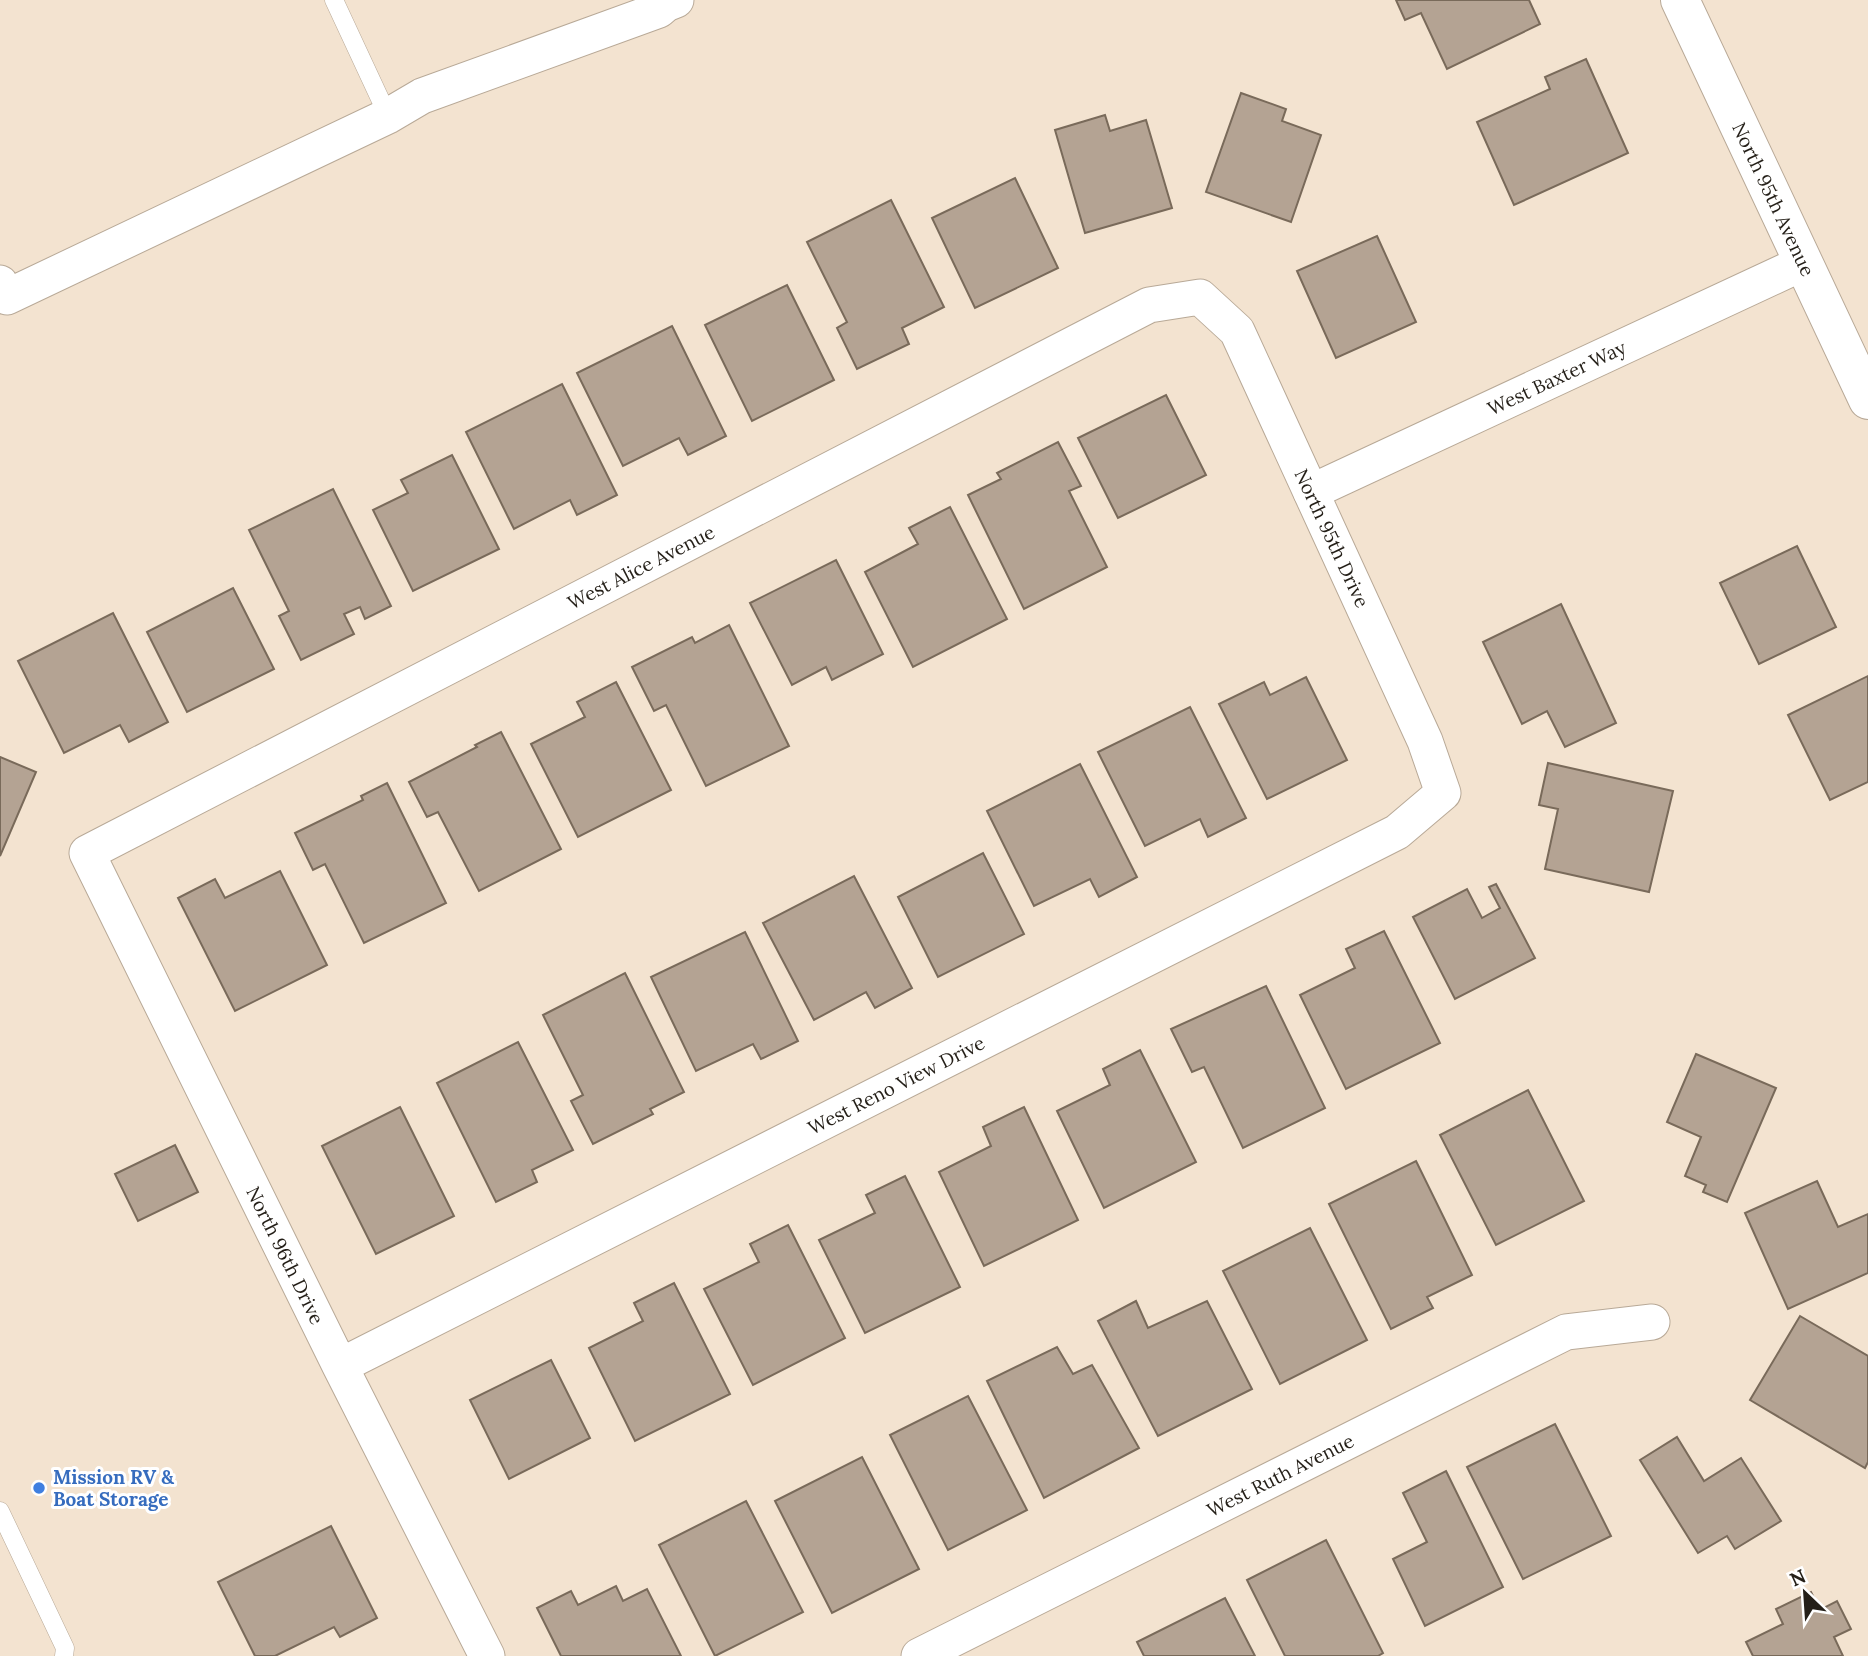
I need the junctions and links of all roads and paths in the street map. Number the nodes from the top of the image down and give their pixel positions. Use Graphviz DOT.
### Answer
graph roads {
  1 [pos="334,0"];
  2 [pos="1680,0"];
  3 [pos="669,1"];
  4 [pos="388,116"];
  5 [pos="1803,263"];
  6 [pos="0,283"];
  7 [pos="1200,297"];
  8 [pos="1868,400"];
  9 [pos="1311,492"];
  10 [pos="1443,793"];
  11 [pos="87,853"];
  12 [pos="1652,1322"];
  13 [pos="340,1366"];
  14 [pos="0,1511"];
  15 [pos="924,1655"];
  16 [pos="64,1656"];
  17 [pos="487,1656"];
  1 -- 4 [label="lane"];
  2 -- 5 [label="street, North 95th Avenue"];
  3 -- 4 [label="street"];
  4 -- 6 [label="street"];
  5 -- 8 [label="street, North 95th Avenue"];
  5 -- 9 [label="street, West Baxter Way"];
  7 -- 9 [label="street, North 95th Drive"];
  7 -- 11 [label="street, West Alice Avenue"];
  9 -- 10 [label="street, North 95th Drive"];
  10 -- 13 [label="street, West Reno View Drive"];
  11 -- 13 [label="street, North 96th Drive"];
  12 -- 15 [label="street, West Ruth Avenue"];
  13 -- 17 [label="street, North 96th Drive"];
  14 -- 16 [label="lane"];
}
